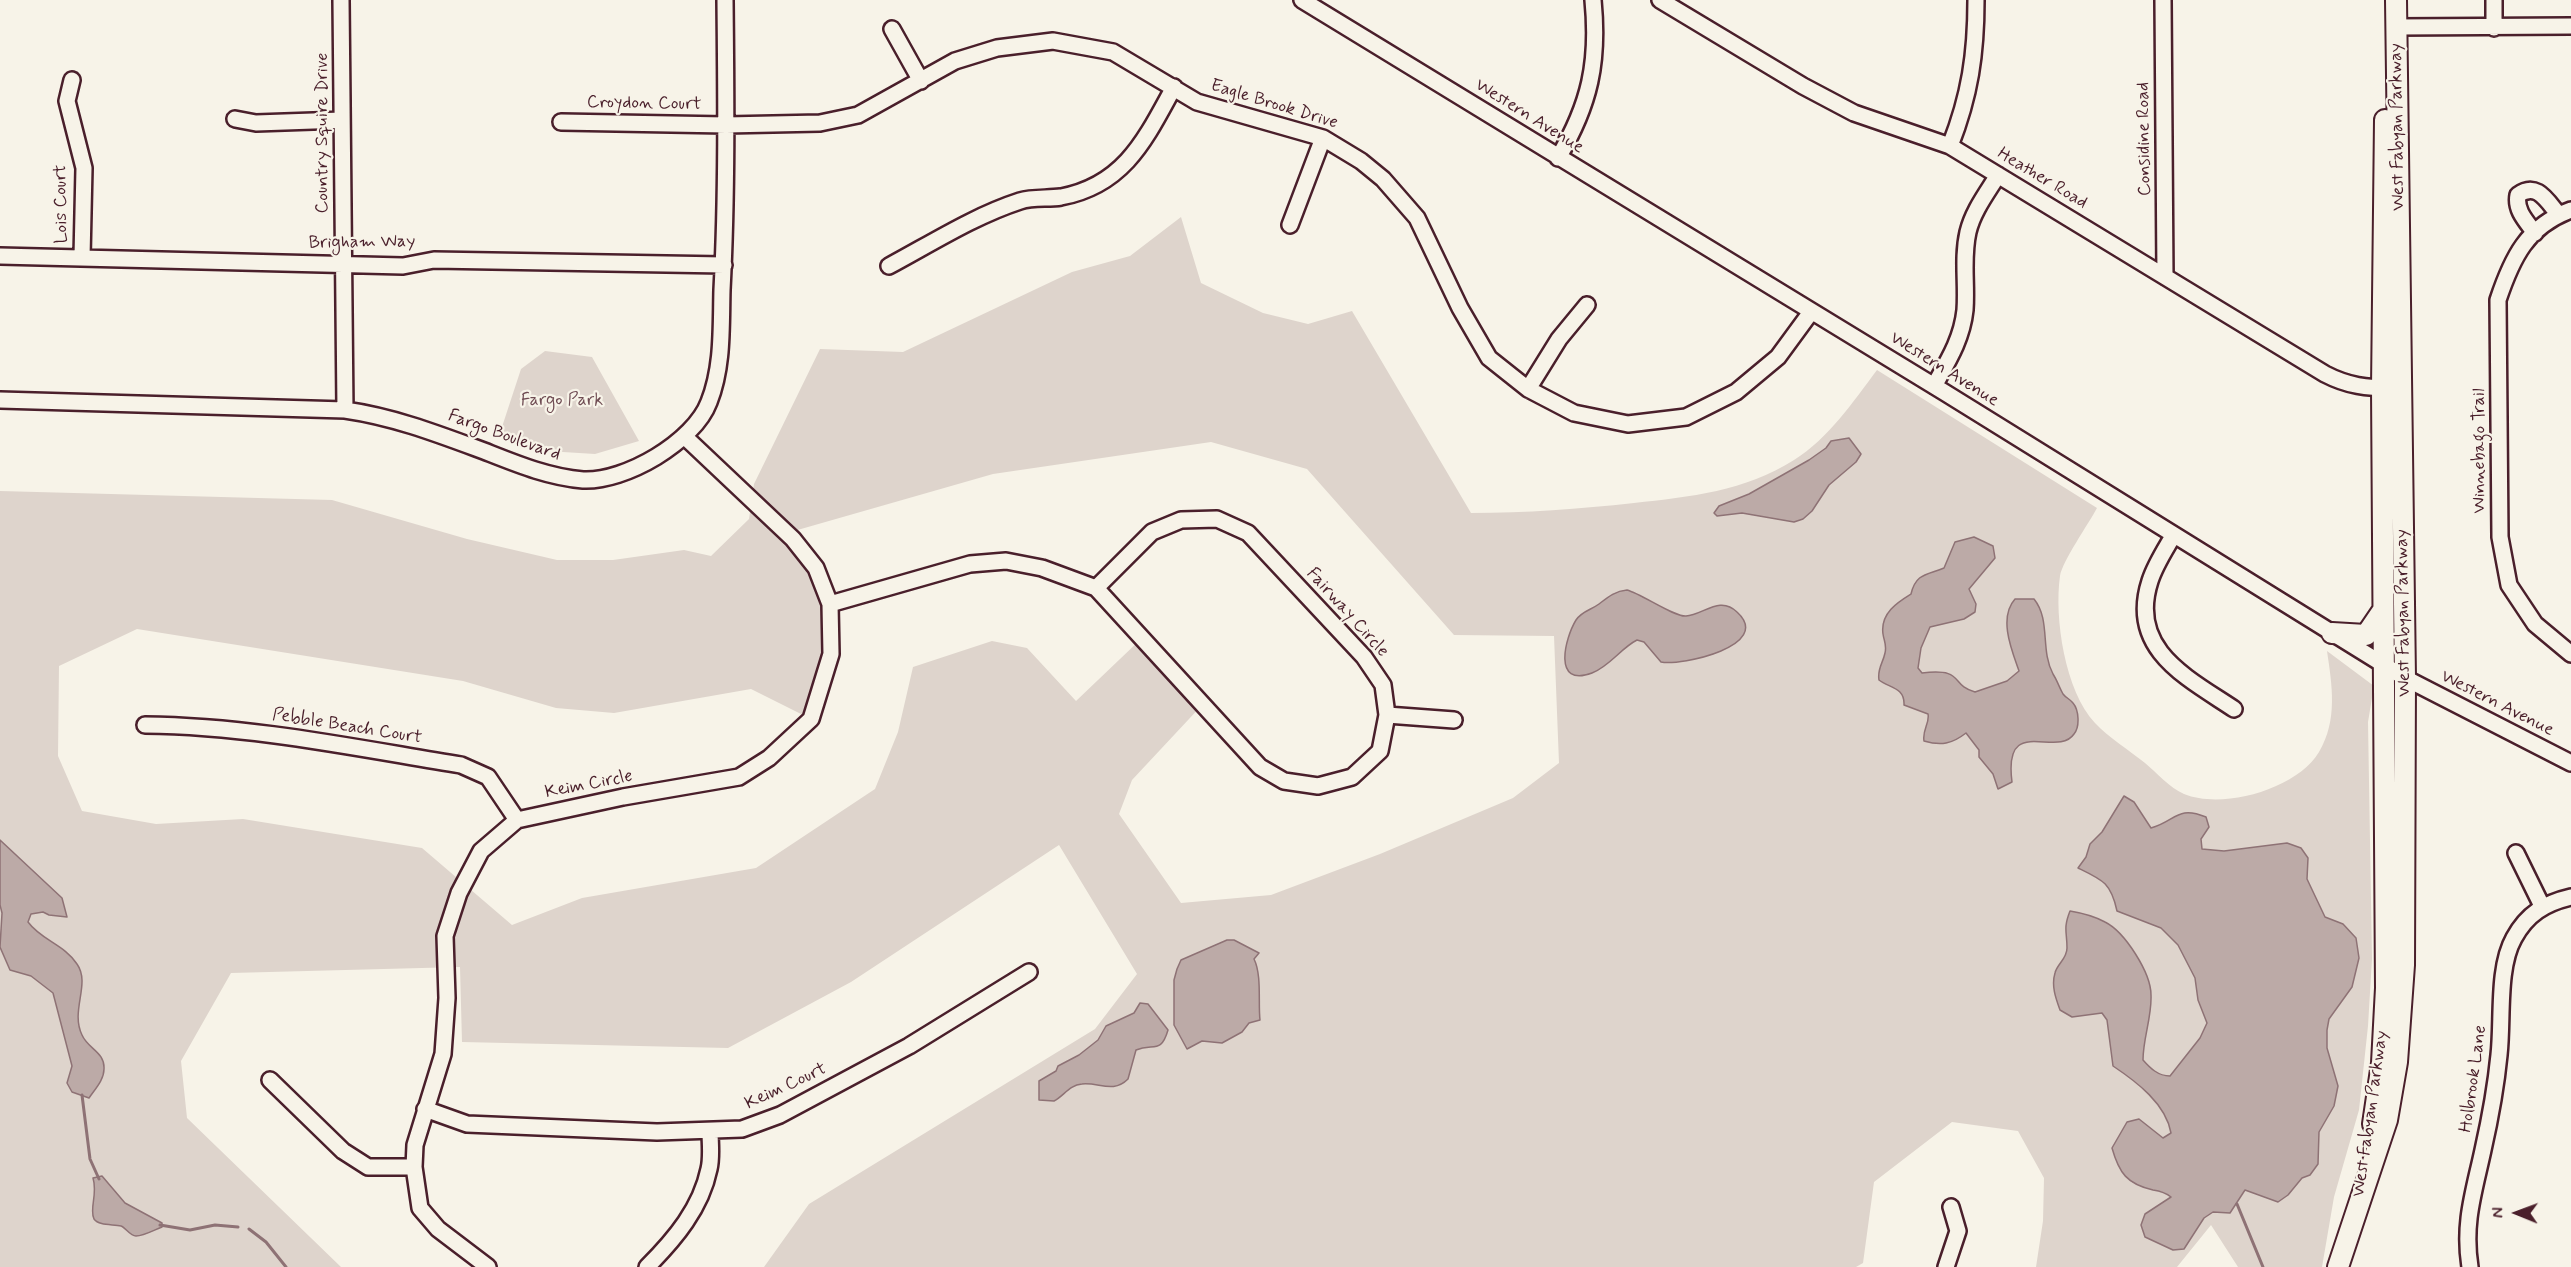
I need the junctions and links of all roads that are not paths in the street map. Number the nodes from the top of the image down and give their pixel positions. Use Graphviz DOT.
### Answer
graph roads {
  1 [pos="341,0"];
  2 [pos="725,0"];
  3 [pos="1302,0"];
  4 [pos="1593,0"];
  5 [pos="1660,0"];
  6 [pos="1976,0"];
  7 [pos="2163,0"];
  8 [pos="2384,0"];
  9 [pos="2396,0"];
  10 [pos="2494,0"];
  11 [pos="2571,26"];
  12 [pos="2396,27"];
  13 [pos="2494,28"];
  14 [pos="892,29"];
  15 [pos="72,80"];
  16 [pos="921,81"];
  17 [pos="1174,87"];
  18 [pos="235,119"];
  19 [pos="342,120"];
  20 [pos="561,122"];
  21 [pos="726,125"];
  22 [pos="1323,138"];
  23 [pos="1950,146"];
  24 [pos="1558,158"];
  25 [pos="1998,176"];
  26 [pos="2565,212"];
  27 [pos="1290,225"];
  28 [pos="2535,233"];
  29 [pos="0,256"];
  30 [pos="82,257"];
  31 [pos="344,264"];
  32 [pos="724,265"];
  33 [pos="889,266"];
  34 [pos="2165,277"];
  35 [pos="1587,305"];
  36 [pos="1811,312"];
  37 [pos="1934,386"];
  38 [pos="1528,388"];
  39 [pos="2392,388"];
  40 [pos="0,400"];
  41 [pos="345,410"];
  42 [pos="684,436"];
  43 [pos="2173,536"];
  44 [pos="1095,588"];
  45 [pos="830,604"];
  46 [pos="2383,610"];
  47 [pos="2332,633"];
  48 [pos="2571,654"];
  49 [pos="2384,664"];
  50 [pos="2405,678"];
  51 [pos="2234,709"];
  52 [pos="1387,715"];
  53 [pos="1454,720"];
  54 [pos="145,725"];
  55 [pos="2571,763"];
  56 [pos="517,820"];
  57 [pos="2516,853"];
  58 [pos="2571,897"];
  59 [pos="2542,906"];
  60 [pos="1029,972"];
  61 [pos="270,1080"];
  62 [pos="425,1109"];
  63 [pos="710,1131"];
  64 [pos="414,1167"];
  65 [pos="1950,1207"];
  66 [pos="2355,1220"];
  67 [pos="488,1267"];
  68 [pos="647,1267"];
  69 [pos="1946,1267"];
  70 [pos="2338,1267"];
  71 [pos="2470,1267"];
  1 -- 19 [label="street, Country Squire Drive"];
  2 -- 21 [label="street, Fargo Boulevard"];
  3 -- 24 [label="street, Western Avenue"];
  4 -- 24 [label="street"];
  5 -- 23 [label="street, Heather Road"];
  6 -- 23 [label="street"];
  7 -- 34 [label="street, Considine Road"];
  8 -- 39 [label="main road, West Fabyan Parkway"];
  9 -- 12 [label="main road, West Fabyan Parkway"];
  10 -- 13 [label="street"];
  11 -- 13 [label="street"];
  12 -- 13 [label="street"];
  12 -- 39 [label="main road, West Fabyan Parkway"];
  14 -- 16 [label="street"];
  15 -- 30 [label="street, Lois Court"];
  16 -- 17 [label="street, Eagle Brook Drive"];
  16 -- 21 [label="street, Eagle Brook Drive"];
  17 -- 22 [label="street, Eagle Brook Drive"];
  17 -- 33 [label="street"];
  18 -- 19 [label="street"];
  19 -- 31 [label="street, Country Squire Drive"];
  20 -- 21 [label="street, Croydon Court"];
  21 -- 32 [label="street, Fargo Boulevard"];
  22 -- 27 [label="street"];
  22 -- 38 [label="street, Eagle Brook Drive"];
  23 -- 25 [label="street, Heather Road"];
  24 -- 36 [label="street, Western Avenue"];
  25 -- 34 [label="street, Heather Road"];
  25 -- 37 [label="street"];
  26 -- 28 [label="street, Winnebago Trail"];
  26 -- 28 [label="street, Winnebago Trail"];
  28 -- 48 [label="street, Winnebago Trail"];
  29 -- 30 [label="street, Brigham Way"];
  30 -- 31 [label="street, Brigham Way"];
  31 -- 32 [label="street, Brigham Way"];
  31 -- 41 [label="street, Country Squire Drive"];
  32 -- 42 [label="street, Fargo Boulevard"];
  34 -- 39 [label="street, Heather Road"];
  35 -- 38 [label="street"];
  36 -- 37 [label="street, Western Avenue"];
  36 -- 38 [label="street, Eagle Brook Drive"];
  37 -- 43 [label="street, Western Avenue"];
  39 -- 46 [label="main road, West Fabyan Parkway"];
  39 -- 50 [label="main road, West Fabyan Parkway"];
  40 -- 41 [label="street, Fargo Boulevard"];
  41 -- 42 [label="street, Fargo Boulevard"];
  42 -- 45 [label="street, Keim Circle"];
  43 -- 47 [label="street, Western Avenue"];
  43 -- 51 [label="street"];
  44 -- 45 [label="street, Fairway Circle"];
  44 -- 52 [label="street, Fairway Circle"];
  44 -- 52 [label="street, Fairway Circle"];
  45 -- 56 [label="street, Keim Circle"];
  46 -- 47 [label="main road"];
  46 -- 49 [label="main road, West Fabyan Parkway"];
  47 -- 49 [label="street, Western Avenue"];
  49 -- 50 [label="street, Western Avenue"];
  49 -- 66 [label="main road, West Fabyan Parkway"];
  50 -- 55 [label="street, Western Avenue"];
  50 -- 66 [label="main road, West Fabyan Parkway"];
  52 -- 53 [label="street"];
  54 -- 56 [label="street, Pebble Beach Court"];
  56 -- 62 [label="street, Keim Circle"];
  57 -- 59 [label="street"];
  58 -- 59 [label="street"];
  59 -- 71 [label="street, Holbrook Lane"];
  60 -- 63 [label="street, Keim Court"];
  61 -- 64 [label="street"];
  62 -- 63 [label="street, Keim Court"];
  62 -- 64 [label="street, Keim Circle"];
  63 -- 68 [label="street"];
  64 -- 67 [label="street, Keim Circle"];
  65 -- 69 [label="street"];
  66 -- 70 [label="main road, West Fabyan Parkway"];
}
